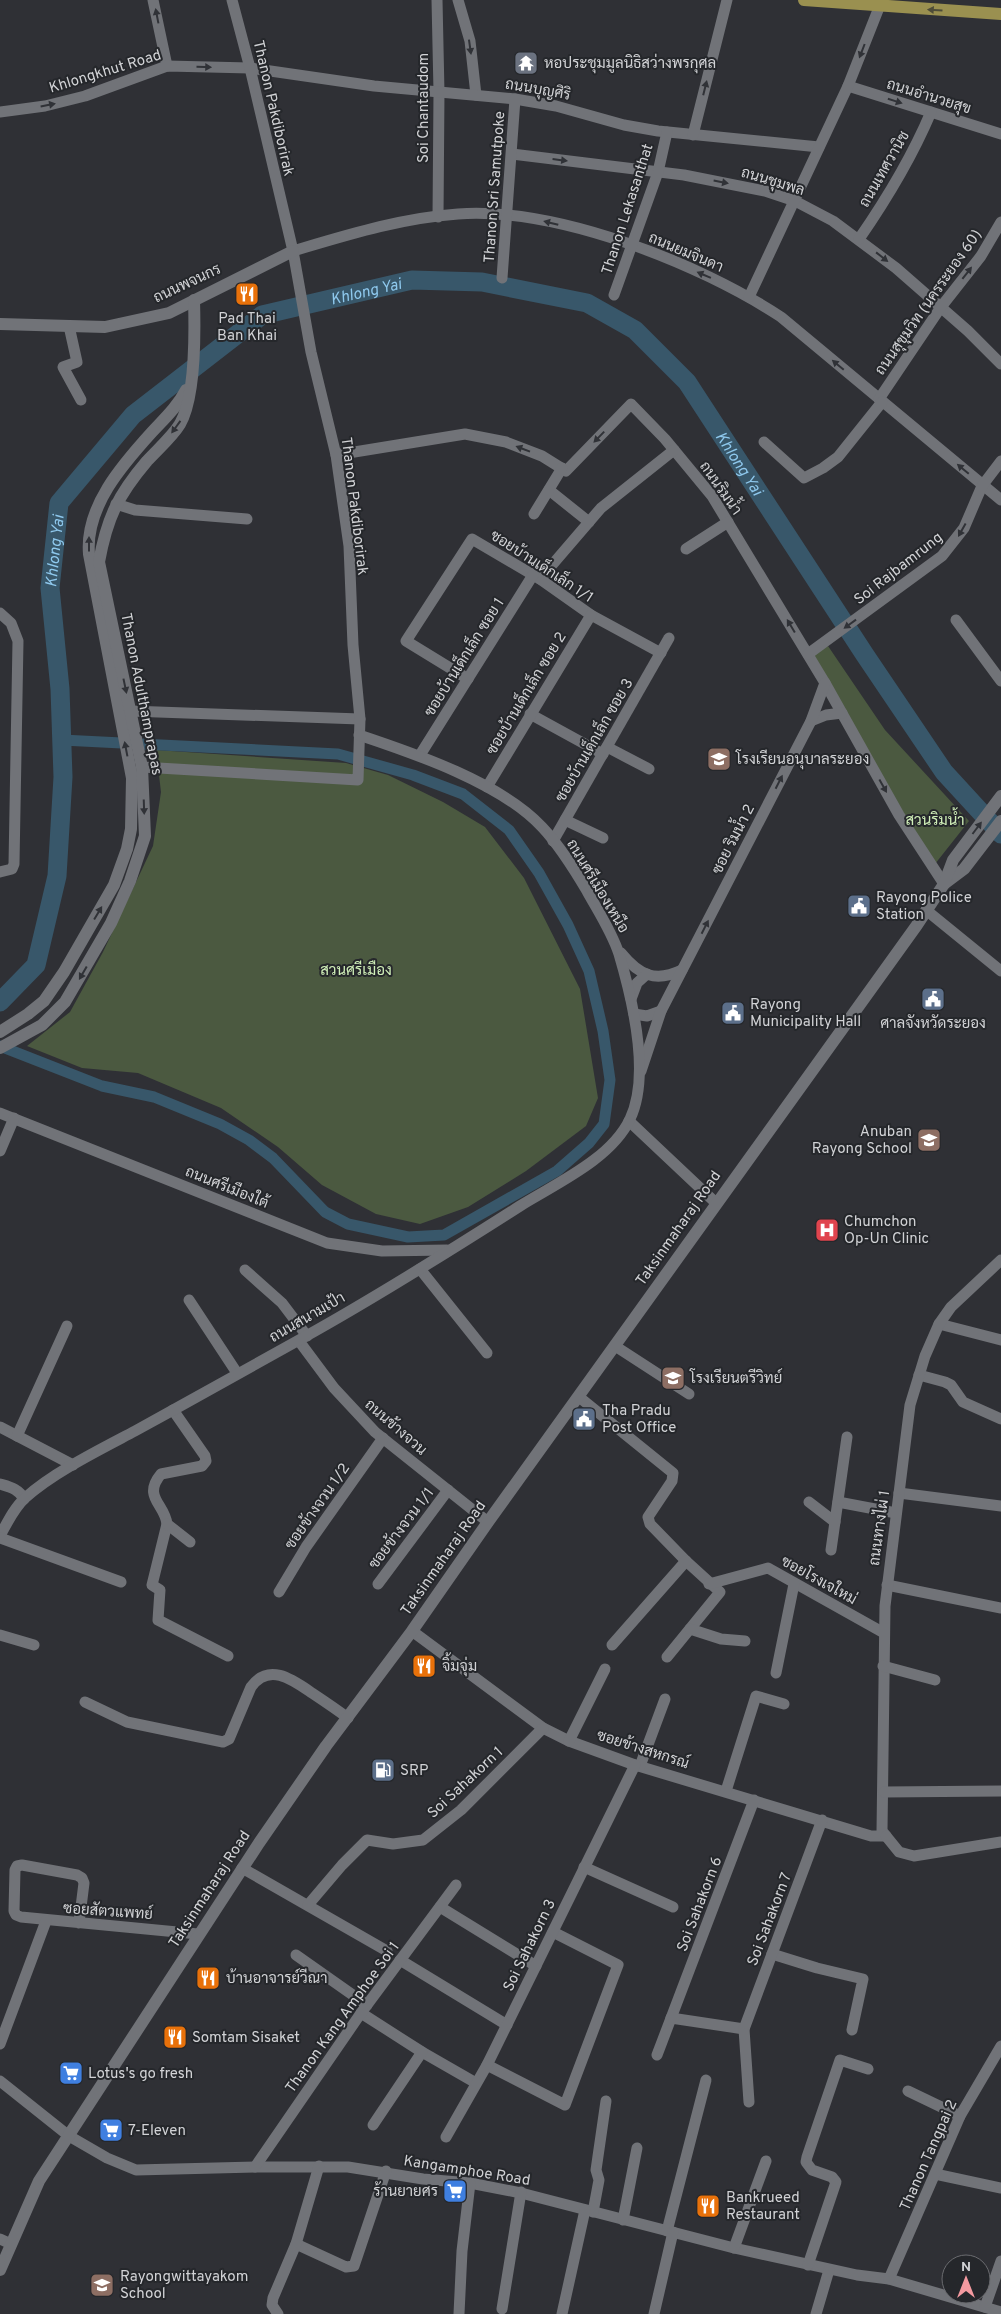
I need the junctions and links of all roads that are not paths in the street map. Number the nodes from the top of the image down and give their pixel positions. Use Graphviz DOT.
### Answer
graph roads {
  1 [pos="153,0"];
  2 [pos="232,0"];
  3 [pos="437,0"];
  4 [pos="458,0"];
  5 [pos="727,0"];
  6 [pos="804,0"];
  7 [pos="881,3"];
  8 [pos="1001,14"];
  9 [pos="167,66"];
  10 [pos="250,68"];
  11 [pos="848,86"];
  12 [pos="439,92"];
  13 [pos="476,95"];
  14 [pos="516,99"];
  15 [pos="0,112"];
  16 [pos="931,112"];
  17 [pos="667,132"];
  18 [pos="1001,134"];
  19 [pos="693,135"];
  20 [pos="819,147"];
  21 [pos="512,154"];
  22 [pos="658,172"];
  23 [pos="795,201"];
  24 [pos="507,215"];
  25 [pos="438,217"];
  26 [pos="1001,222"];
  27 [pos="858,239"];
  28 [pos="633,245"];
  29 [pos="292,252"];
  30 [pos="502,278"];
  31 [pos="614,294"];
  32 [pos="749,297"];
  33 [pos="194,300"];
  34 [pos="941,307"];
  35 [pos="0,324"];
  36 [pos="69,326"];
  37 [pos="1001,364"];
  38 [pos="191,382"];
  39 [pos="82,400"];
  40 [pos="881,400"];
  41 [pos="764,442"];
  42 [pos="141,444"];
  43 [pos="674,450"];
  44 [pos="336,455"];
  45 [pos="152,456"];
  46 [pos="1001,461"];
  47 [pos="562,468"];
  48 [pos="982,486"];
  49 [pos="549,490"];
  50 [pos="1001,500"];
  51 [pos="116,504"];
  52 [pos="534,514"];
  53 [pos="248,520"];
  54 [pos="589,522"];
  55 [pos="728,522"];
  56 [pos="686,549"];
  57 [pos="536,577"];
  58 [pos="0,613"];
  59 [pos="591,615"];
  60 [pos="956,620"];
  61 [pos="669,638"];
  62 [pos="661,653"];
  63 [pos="808,654"];
  64 [pos="468,679"];
  65 [pos="1001,681"];
  66 [pos="825,683"];
  67 [pos="130,711"];
  68 [pos="842,713"];
  69 [pos="530,714"];
  70 [pos="360,719"];
  71 [pos="811,721"];
  72 [pos="128,729"];
  73 [pos="359,740"];
  74 [pos="605,751"];
  75 [pos="420,756"];
  76 [pos="137,764"];
  77 [pos="649,769"];
  78 [pos="487,787"];
  79 [pos="1001,796"];
  80 [pos="565,820"];
  81 [pos="1001,821"];
  82 [pos="602,838"];
  83 [pos="553,841"];
  84 [pos="0,872"];
  85 [pos="944,884"];
  86 [pos="926,910"];
  87 [pos="83,940"];
  88 [pos="97,948"];
  89 [pos="617,949"];
  90 [pos="682,970"];
  91 [pos="1001,971"];
  92 [pos="651,975"];
  93 [pos="671,992"];
  94 [pos="631,999"];
  95 [pos="661,1011"];
  96 [pos="634,1014"];
  97 [pos="0,1032"];
  98 [pos="0,1048"];
  99 [pos="638,1078"];
  100 [pos="0,1112"];
  101 [pos="14,1118"];
  102 [pos="629,1121"];
  103 [pos="0,1151"];
  104 [pos="716,1203"];
  105 [pos="451,1250"];
  106 [pos="1001,1260"];
  107 [pos="420,1269"];
  108 [pos="245,1270"];
  109 [pos="189,1300"];
  110 [pos="939,1324"];
  111 [pos="67,1326"];
  112 [pos="303,1338"];
  113 [pos="1001,1340"];
  114 [pos="615,1346"];
  115 [pos="487,1354"];
  116 [pos="238,1373"];
  117 [pos="919,1375"];
  118 [pos="689,1394"];
  119 [pos="579,1396"];
  120 [pos="173,1410"];
  121 [pos="1001,1419"];
  122 [pos="0,1427"];
  123 [pos="17,1436"];
  124 [pos="847,1436"];
  125 [pos="383,1438"];
  126 [pos="73,1465"];
  127 [pos="0,1484"];
  128 [pos="448,1490"];
  129 [pos="899,1493"];
  130 [pos="24,1499"];
  131 [pos="809,1502"];
  132 [pos="838,1502"];
  133 [pos="1001,1506"];
  134 [pos="896,1513"];
  135 [pos="488,1522"];
  136 [pos="835,1522"];
  137 [pos="167,1524"];
  138 [pos="0,1537"];
  139 [pos="190,1542"];
  140 [pos="831,1550"];
  141 [pos="686,1561"];
  142 [pos="121,1582"];
  143 [pos="378,1584"];
  144 [pos="709,1584"];
  145 [pos="794,1584"];
  146 [pos="887,1585"];
  147 [pos="279,1592"];
  148 [pos="1001,1608"];
  149 [pos="690,1629"];
  150 [pos="412,1631"];
  151 [pos="884,1633"];
  152 [pos="0,1635"];
  153 [pos="745,1641"];
  154 [pos="34,1645"];
  155 [pos="612,1645"];
  156 [pos="228,1656"];
  157 [pos="667,1657"];
  158 [pos="883,1666"];
  159 [pos="605,1669"];
  160 [pos="776,1673"];
  161 [pos="935,1680"];
  162 [pos="665,1699"];
  163 [pos="86,1702"];
  164 [pos="784,1704"];
  165 [pos="348,1718"];
  166 [pos="543,1728"];
  167 [pos="569,1741"];
  168 [pos="638,1765"];
  169 [pos="1001,1790"];
  170 [pos="726,1791"];
  171 [pos="884,1792"];
  172 [pos="754,1800"];
  173 [pos="822,1820"];
  174 [pos="884,1833"];
  175 [pos="1001,1842"];
  176 [pos="584,1867"];
  177 [pos="242,1868"];
  178 [pos="456,1885"];
  179 [pos="308,1905"];
  180 [pos="440,1907"];
  181 [pos="673,1908"];
  182 [pos="46,1921"];
  183 [pos="79,1923"];
  184 [pos="553,1932"];
  185 [pos="198,1934"];
  186 [pos="387,1950"];
  187 [pos="772,1954"];
  188 [pos="296,1955"];
  189 [pos="400,1960"];
  190 [pos="536,1966"];
  191 [pos="364,2009"];
  192 [pos="671,2018"];
  193 [pos="507,2026"];
  194 [pos="744,2029"];
  195 [pos="852,2030"];
  196 [pos="0,2044"];
  197 [pos="1001,2046"];
  198 [pos="422,2052"];
  199 [pos="657,2055"];
  200 [pos="487,2066"];
  201 [pos="868,2068"];
  202 [pos="706,2080"];
  203 [pos="0,2081"];
  204 [pos="476,2083"];
  205 [pos="908,2091"];
  206 [pos="606,2101"];
  207 [pos="749,2102"];
  208 [pos="960,2116"];
  209 [pos="373,2125"];
  210 [pos="69,2136"];
  211 [pos="446,2137"];
  212 [pos="637,2148"];
  213 [pos="766,2161"];
  214 [pos="319,2166"];
  215 [pos="255,2167"];
  216 [pos="386,2171"];
  217 [pos="935,2174"];
  218 [pos="470,2183"];
  219 [pos="1001,2188"];
  220 [pos="521,2192"];
  221 [pos="589,2211"];
  222 [pos="623,2220"];
  223 [pos="670,2232"];
  224 [pos="6,2241"];
  225 [pos="296,2244"];
  226 [pos="734,2248"];
  227 [pos="1001,2261"];
  228 [pos="808,2265"];
  229 [pos="0,2270"];
  230 [pos="829,2270"];
  231 [pos="889,2279"];
  232 [pos="985,2307"];
  233 [pos="502,2309"];
  234 [pos="1001,2312"];
  235 [pos="278,2314"];
  236 [pos="459,2314"];
  237 [pos="562,2314"];
  238 [pos="654,2314"];
  239 [pos="816,2314"];
  9 -- 1 [label="street, one-way"];
  2 -- 10 [label="street, Thanon Pakdiborirak"];
  3 -- 12 [label="street, Soi Chantaudom"];
  4 -- 13 [label="street, one-way"];
  19 -- 5 [label="street, one-way"];
  6 -- 7 [label="main road"];
  8 -- 7 [label="main road, one-way"];
  7 -- 11 [label="street, one-way"];
  9 -- 10 [label="street, Khlongkhut Road, one-way"];
  15 -- 9 [label="street, Khlongkhut Road, one-way"];
  10 -- 12 [label="street, ถนนบุญศิริ"];
  10 -- 29 [label="street, Thanon Pakdiborirak"];
  11 -- 16 [label="street, ถนนอำนวยสุข, one-way"];
  11 -- 20 [label="street"];
  12 -- 13 [label="street, ถนนบุญศิริ"];
  12 -- 25 [label="street, Soi Chantaudom"];
  13 -- 14 [label="street, ถนนบุญศิริ"];
  14 -- 17 [label="street, ถนนบุญศิริ"];
  14 -- 21 [label="street, Thanon Sri Samutpoke"];
  16 -- 18 [label="street, ถนนอำนวยสุข"];
  16 -- 27 [label="street, ถนนเทศวานิช"];
  17 -- 19 [label="street, ถนนบุญศิริ"];
  17 -- 22 [label="street, Thanon Lekasanthat"];
  19 -- 20 [label="street, ถนนบุญศิริ"];
  20 -- 23 [label="street"];
  21 -- 22 [label="street, ถนนชุมพล, one-way"];
  21 -- 24 [label="street, Thanon Sri Samutpoke"];
  22 -- 23 [label="street, ถนนชุมพล, one-way"];
  22 -- 28 [label="street, Thanon Lekasanthat"];
  23 -- 27 [label="street, ถนนชุมพล"];
  23 -- 32 [label="street"];
  24 -- 25 [label="street, ถนนยมจินดา"];
  28 -- 24 [label="street, ถนนยมจินดา, one-way"];
  24 -- 30 [label="street, Thanon Sri Samutpoke"];
  25 -- 29 [label="street, ถนนยมจินดา"];
  34 -- 26 [label="street, ถนนสุขุมวิท (นครระยอง 60), one-way"];
  27 -- 34 [label="street, ถนนชุมพล, one-way"];
  28 -- 31 [label="street, Thanon Lekasanthat"];
  32 -- 28 [label="street, ถนนยมจินดา, one-way"];
  29 -- 33 [label="street, ถนนพจนกร"];
  29 -- 44 [label="street, Thanon Pakdiborirak"];
  40 -- 32 [label="street, ถนนยมจินดา, one-way"];
  33 -- 36 [label="street, ถนนพจนกร"];
  33 -- 38 [label="street, Thanon Adulthamprapas"];
  34 -- 37 [label="street, ถนนชุมพล"];
  34 -- 40 [label="street, ถนนสุขุมวิท (นครระยอง 60)"];
  35 -- 36 [label="street, ถนนพจนกร"];
  36 -- 39 [label="street"];
  38 -- 42 [label="street, Thanon Adulthamprapas"];
  38 -- 45 [label="street, Thanon Adulthamprapas, one-way"];
  40 -- 41 [label="street, ถนนสุขุมวิท (นครระยอง 60)"];
  48 -- 40 [label="street, ถนนยมจินดา, one-way"];
  42 -- 45 [label="street"];
  72 -- 42 [label="street, Thanon Adulthamprapas, one-way"];
  43 -- 47 [label="street, ถนนริมน้ำ, one-way"];
  43 -- 54 [label="street"];
  43 -- 55 [label="street, ถนนริมน้ำ"];
  47 -- 44 [label="street, one-way"];
  44 -- 70 [label="street, Thanon Pakdiborirak"];
  45 -- 51 [label="street, Thanon Adulthamprapas"];
  46 -- 48 [label="street, Soi Rajbamrung"];
  47 -- 49 [label="street"];
  48 -- 50 [label="street, ถนนยมจินดา"];
  48 -- 63 [label="street, Soi Rajbamrung, one-way"];
  49 -- 52 [label="street"];
  49 -- 54 [label="street"];
  51 -- 53 [label="street"];
  51 -- 67 [label="street, Thanon Adulthamprapas, one-way"];
  54 -- 57 [label="street"];
  55 -- 56 [label="street"];
  63 -- 55 [label="street, ถนนริมน้ำ, one-way"];
  57 -- 59 [label="street, ซอยบ้านเด็กเล็ก 1/1"];
  57 -- 64 [label="street, ซอยบ้านเด็กเล็ก ซอย 1"];
  57 -- 64 [label="street, ซอยบ้านเด็กเล็ก 1/1"];
  58 -- 84 [label="street"];
  59 -- 62 [label="street, ซอยบ้านเด็กเล็ก 1/1"];
  59 -- 69 [label="street, ซอยบ้านเด็กเล็ก ซอย 2"];
  60 -- 65 [label="street"];
  61 -- 62 [label="street, ซอยบ้านเด็กเล็ก ซอย 3"];
  62 -- 74 [label="street, ซอยบ้านเด็กเล็ก ซอย 3"];
  63 -- 66 [label="street, ถนนริมน้ำ"];
  64 -- 75 [label="street, ซอยบ้านเด็กเล็ก ซอย 1"];
  66 -- 68 [label="street, ถนนริมน้ำ"];
  66 -- 71 [label="street, ซอย ริมน้ำ 2"];
  67 -- 70 [label="street"];
  67 -- 72 [label="street, Thanon Adulthamprapas"];
  68 -- 71 [label="street"];
  68 -- 85 [label="street, ถนนริมน้ำ, one-way"];
  69 -- 74 [label="street"];
  69 -- 78 [label="street, ซอยบ้านเด็กเล็ก ซอย 2"];
  70 -- 73 [label="street, Thanon Pakdiborirak"];
  90 -- 71 [label="street, ซอย ริมน้ำ 2, one-way"];
  72 -- 76 [label="street, Thanon Adulthamprapas"];
  73 -- 75 [label="street, ถนนศรีเมืองเหนือ"];
  73 -- 76 [label="street, Thanon Pakdiborirak"];
  74 -- 77 [label="street"];
  74 -- 80 [label="street, ซอยบ้านเด็กเล็ก ซอย 3"];
  75 -- 78 [label="street, ถนนศรีเมืองเหนือ"];
  87 -- 76 [label="street, Thanon Adulthamprapas, one-way"];
  76 -- 88 [label="street, Thanon Adulthamprapas, one-way"];
  78 -- 83 [label="street, ถนนศรีเมืองเหนือ"];
  85 -- 79 [label="street, Taksinmaharaj Road, one-way"];
  80 -- 82 [label="street"];
  80 -- 83 [label="street, ซอยบ้านเด็กเล็ก ซอย 3"];
  81 -- 85 [label="street, Taksinmaharaj Road"];
  83 -- 89 [label="street, ถนนศรีเมืองเหนือ"];
  85 -- 86 [label="street, Taksinmaharaj Road"];
  86 -- 91 [label="street"];
  86 -- 104 [label="street, Taksinmaharaj Road"];
  87 -- 88 [label="street"];
  87 -- 97 [label="street, Thanon Adulthamprapas"];
  88 -- 98 [label="street, Thanon Adulthamprapas, one-way"];
  89 -- 92 [label="street"];
  89 -- 94 [label="street, ถนนศรีเมืองเหนือ"];
  90 -- 92 [label="street"];
  90 -- 93 [label="street, ซอย ริมน้ำ 2"];
  92 -- 93 [label="street"];
  92 -- 94 [label="street"];
  93 -- 95 [label="street, ซอย ริมน้ำ 2"];
  94 -- 96 [label="street, ถนนศรีเมืองเหนือ"];
  95 -- 96 [label="street"];
  95 -- 99 [label="street, ซอย ริมน้ำ 2"];
  96 -- 99 [label="street, ถนนศรีเมืองเหนือ"];
  99 -- 102 [label="street, ถนนสนามเป้า"];
  100 -- 101 [label="street, ถนนศรีเมืองใต้"];
  101 -- 103 [label="street"];
  101 -- 105 [label="street, ถนนศรีเมืองใต้"];
  102 -- 104 [label="street"];
  102 -- 105 [label="street, ถนนสนามเป้า"];
  104 -- 114 [label="street, Taksinmaharaj Road"];
  105 -- 107 [label="street, ถนนสนามเป้า"];
  106 -- 110 [label="street, ถนนทางไผ่ 1"];
  107 -- 112 [label="street, ถนนสนามเป้า"];
  107 -- 115 [label="street"];
  108 -- 112 [label="street, ถนนข้างจวน"];
  109 -- 116 [label="street"];
  110 -- 113 [label="street"];
  110 -- 117 [label="street, ถนนทางไผ่ 1"];
  111 -- 123 [label="street"];
  112 -- 116 [label="street, ถนนสนามเป้า"];
  112 -- 125 [label="street, ถนนข้างจวน"];
  114 -- 118 [label="street"];
  114 -- 119 [label="street, Taksinmaharaj Road"];
  116 -- 120 [label="street, ถนนสนามเป้า"];
  117 -- 121 [label="street"];
  117 -- 129 [label="street, ถนนทางไผ่ 1"];
  119 -- 135 [label="street, Taksinmaharaj Road"];
  119 -- 141 [label="street"];
  120 -- 126 [label="street, ถนนสนามเป้า"];
  120 -- 137 [label="street"];
  122 -- 123 [label="street"];
  123 -- 126 [label="street"];
  124 -- 132 [label="street"];
  125 -- 128 [label="street, ถนนข้างจวน"];
  125 -- 147 [label="street, ซอยข้างจวน 1/2"];
  126 -- 130 [label="street, ถนนสนามเป้า"];
  127 -- 130 [label="street"];
  128 -- 135 [label="street, ถนนข้างจวน"];
  128 -- 143 [label="street, ซอยข้างจวน 1/1"];
  129 -- 133 [label="street"];
  129 -- 134 [label="street, ถนนทางไผ่ 1"];
  130 -- 138 [label="street, ถนนสนามเป้า"];
  131 -- 136 [label="street"];
  132 -- 134 [label="street"];
  132 -- 136 [label="street"];
  134 -- 146 [label="street, ถนนทางไผ่ 1"];
  135 -- 150 [label="street, Taksinmaharaj Road"];
  136 -- 140 [label="street"];
  137 -- 139 [label="street"];
  137 -- 156 [label="street"];
  138 -- 142 [label="street"];
  141 -- 144 [label="street"];
  141 -- 155 [label="street"];
  144 -- 145 [label="street, ซอยโรงเจใหม่"];
  144 -- 149 [label="street"];
  145 -- 151 [label="street, ซอยโรงเจใหม่"];
  145 -- 160 [label="street"];
  146 -- 148 [label="street"];
  146 -- 151 [label="street, ถนนทางไผ่ 1"];
  149 -- 153 [label="street"];
  149 -- 157 [label="street"];
  150 -- 165 [label="street, Taksinmaharaj Road"];
  150 -- 166 [label="street, ซอยข้างสหกรณ์"];
  151 -- 158 [label="street, ถนนทางไผ่ 1"];
  152 -- 154 [label="street"];
  158 -- 161 [label="street"];
  158 -- 171 [label="street, ถนนทางไผ่ 1"];
  159 -- 167 [label="street"];
  162 -- 168 [label="street, Soi Sahakorn 3"];
  163 -- 165 [label="street"];
  164 -- 170 [label="street"];
  165 -- 177 [label="street, Taksinmaharaj Road"];
  166 -- 167 [label="street, ซอยข้างสหกรณ์"];
  166 -- 179 [label="street, Soi Sahakorn 1"];
  167 -- 168 [label="street, ซอยข้างสหกรณ์"];
  168 -- 170 [label="street, ซอยข้างสหกรณ์"];
  168 -- 176 [label="street, Soi Sahakorn 3"];
  169 -- 171 [label="street"];
  170 -- 172 [label="street, ซอยข้างสหกรณ์"];
  171 -- 174 [label="street, ถนนทางไผ่ 1"];
  172 -- 173 [label="street, ซอยข้างสหกรณ์"];
  172 -- 192 [label="street, Soi Sahakorn 6"];
  173 -- 174 [label="street, ซอยข้างสหกรณ์"];
  173 -- 187 [label="street, Soi Sahakorn 7"];
  174 -- 175 [label="street"];
  176 -- 181 [label="street"];
  176 -- 184 [label="street, Soi Sahakorn 3"];
  177 -- 179 [label="street"];
  177 -- 185 [label="street, Taksinmaharaj Road"];
  178 -- 180 [label="street, Thanon Kang Amphoe Soi 1"];
  179 -- 186 [label="street"];
  180 -- 189 [label="street, Thanon Kang Amphoe Soi 1"];
  180 -- 190 [label="street"];
  182 -- 183 [label="street, ซอยสัตวแพทย์"];
  182 -- 183 [label="street, ซอยสัตวแพทย์"];
  182 -- 196 [label="street, ซอยสัตวแพทย์"];
  183 -- 185 [label="street, ซอยสัตวแพทย์"];
  184 -- 190 [label="street, Soi Sahakorn 3"];
  184 -- 200 [label="street"];
  185 -- 210 [label="street, Taksinmaharaj Road"];
  187 -- 194 [label="street, Soi Sahakorn 7"];
  187 -- 195 [label="street"];
  188 -- 191 [label="street"];
  189 -- 191 [label="street, Thanon Kang Amphoe Soi 1"];
  189 -- 193 [label="street"];
  190 -- 193 [label="street, Soi Sahakorn 3"];
  191 -- 198 [label="street"];
  191 -- 215 [label="street, Thanon Kang Amphoe Soi 1"];
  192 -- 194 [label="street"];
  192 -- 199 [label="street, Soi Sahakorn 6"];
  193 -- 200 [label="street, Soi Sahakorn 3"];
  194 -- 207 [label="street"];
  197 -- 208 [label="street, Thanon Tangpai 2"];
  198 -- 204 [label="street"];
  198 -- 209 [label="street"];
  200 -- 204 [label="street, Soi Sahakorn 3"];
  201 -- 228 [label="street"];
  202 -- 223 [label="street"];
  203 -- 210 [label="street, Kangamphoe Road"];
  204 -- 211 [label="street, Soi Sahakorn 3"];
  205 -- 208 [label="street"];
  206 -- 221 [label="street"];
  208 -- 217 [label="street, Thanon Tangpai 2"];
  210 -- 215 [label="street, Kangamphoe Road"];
  210 -- 224 [label="street, Taksinmaharaj Road"];
  212 -- 222 [label="street"];
  213 -- 226 [label="street"];
  214 -- 215 [label="street, Kangamphoe Road"];
  214 -- 216 [label="street, Kangamphoe Road"];
  214 -- 225 [label="street"];
  216 -- 218 [label="street, Kangamphoe Road"];
  216 -- 225 [label="street"];
  217 -- 219 [label="street"];
  217 -- 231 [label="street, Thanon Tangpai 2"];
  218 -- 220 [label="street, Kangamphoe Road"];
  218 -- 236 [label="street"];
  220 -- 221 [label="street, Kangamphoe Road"];
  220 -- 233 [label="street"];
  221 -- 222 [label="street, Kangamphoe Road"];
  221 -- 237 [label="street"];
  222 -- 223 [label="street, Kangamphoe Road"];
  223 -- 226 [label="street, Kangamphoe Road"];
  223 -- 238 [label="street"];
  224 -- 229 [label="street, Taksinmaharaj Road"];
  225 -- 235 [label="street"];
  226 -- 228 [label="street, Kangamphoe Road"];
  227 -- 232 [label="street"];
  228 -- 230 [label="street, Kangamphoe Road"];
  230 -- 231 [label="street, Kangamphoe Road"];
  230 -- 239 [label="street"];
  231 -- 232 [label="street, Kangamphoe Road"];
  232 -- 234 [label="street, Kangamphoe Road"];
}
